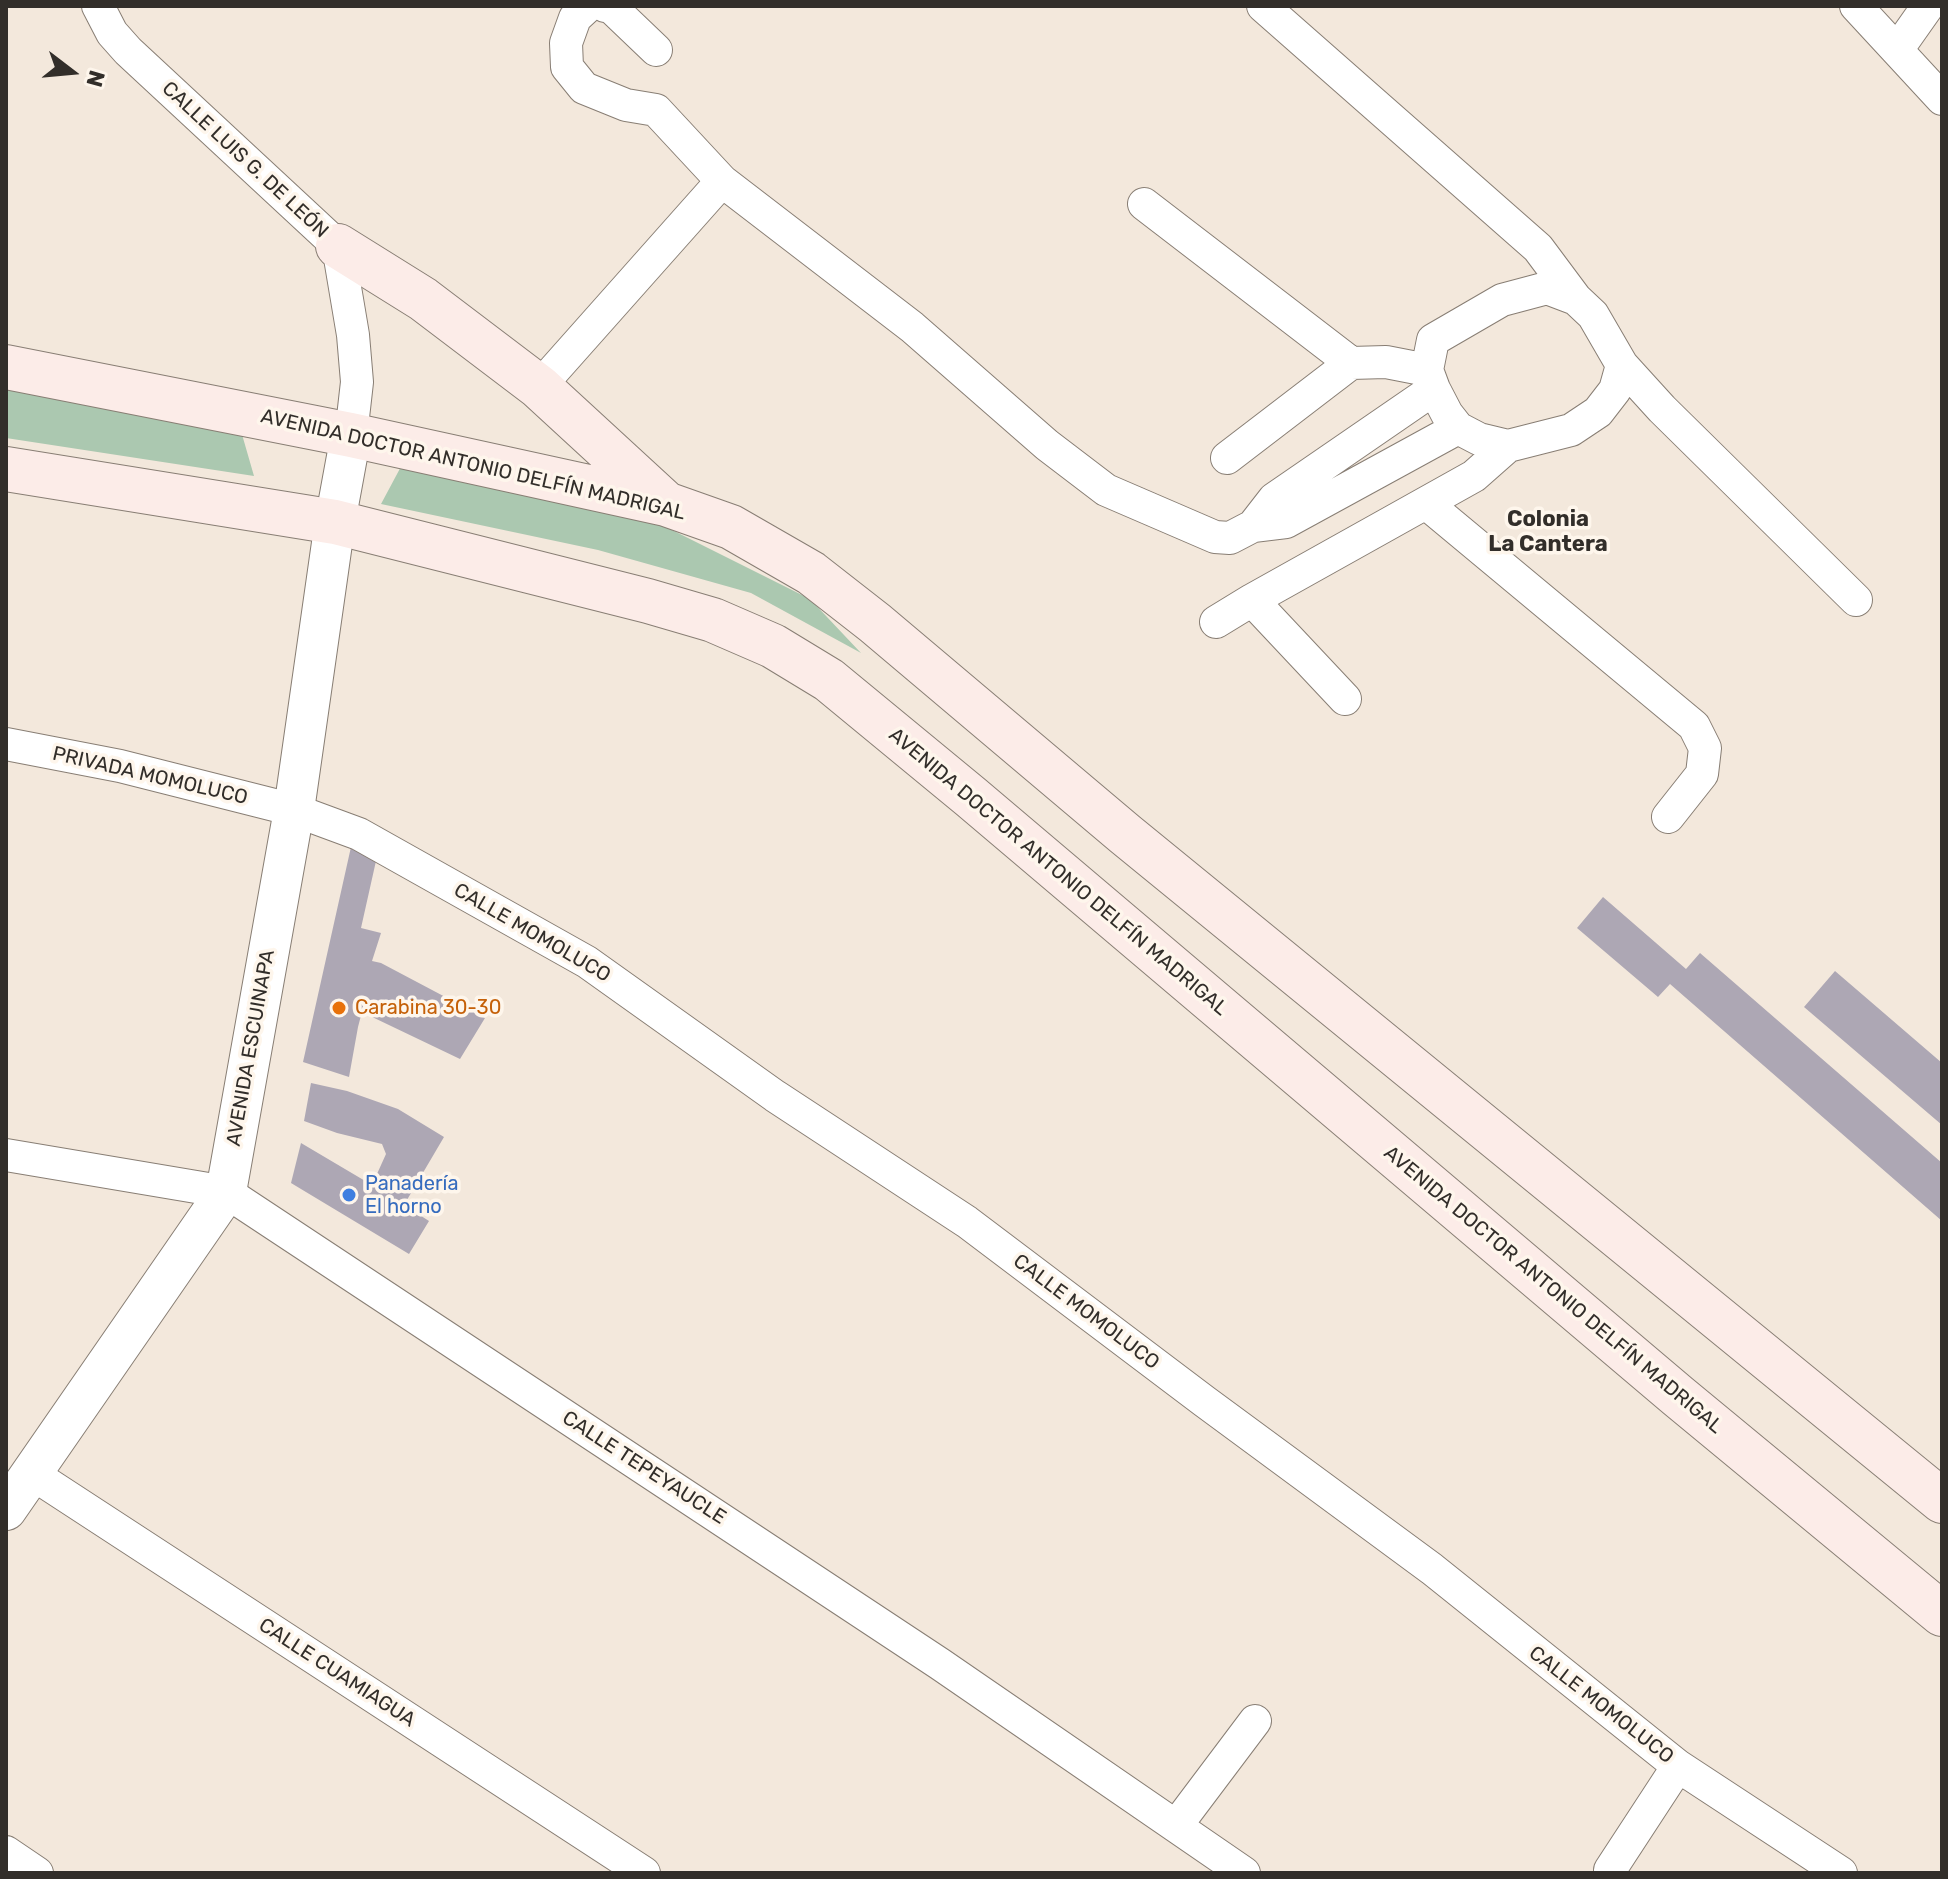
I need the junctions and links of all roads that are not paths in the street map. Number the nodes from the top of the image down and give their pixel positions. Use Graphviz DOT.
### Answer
graph roads {
  1 [pos="98,6"];
  2 [pos="588,6"];
  3 [pos="605,6"];
  4 [pos="1263,6"];
  5 [pos="1856,6"];
  6 [pos="1928,6"];
  7 [pos="656,50"];
  8 [pos="1897,50"];
  9 [pos="1942,99"];
  10 [pos="722,181"];
  11 [pos="1144,204"];
  12 [pos="338,246"];
  13 [pos="1538,248"];
  14 [pos="1523,294"];
  15 [pos="1576,299"];
  16 [pos="1351,363"];
  17 [pos="1622,365"];
  18 [pos="1431,366"];
  19 [pos="6,367"];
  20 [pos="539,387"];
  21 [pos="1662,409"];
  22 [pos="1598,412"];
  23 [pos="351,435"];
  24 [pos="1481,438"];
  25 [pos="1227,458"];
  26 [pos="6,469"];
  27 [pos="666,504"];
  28 [pos="1427,504"];
  29 [pos="335,522"];
  30 [pos="1253,526"];
  31 [pos="1252,600"];
  32 [pos="1856,600"];
  33 [pos="1216,622"];
  34 [pos="1345,699"];
  35 [pos="6,744"];
  36 [pos="294,810"];
  37 [pos="1668,817"];
  38 [pos="6,1155"];
  39 [pos="226,1192"];
  40 [pos="31,1473"];
  41 [pos="1942,1501"];
  42 [pos="6,1510"];
  43 [pos="1942,1614"];
  44 [pos="1255,1721"];
  45 [pos="1678,1766"];
  46 [pos="1176,1826"];
  47 [pos="6,1852"];
  48 [pos="1610,1870"];
  49 [pos="37,1873"];
  50 [pos="644,1873"];
  51 [pos="1244,1873"];
  52 [pos="1841,1873"];
  1 -- 12 [label="street, CALLE LUIS G. DE LEÓN"];
  2 -- 10 [label="street"];
  3 -- 7 [label="street"];
  4 -- 13 [label="street"];
  5 -- 8 [label="street"];
  6 -- 8 [label="street"];
  8 -- 9 [label="street"];
  10 -- 20 [label="street"];
  10 -- 30 [label="street"];
  11 -- 16 [label="street"];
  12 -- 20 [label="main road"];
  12 -- 23 [label="street, CALLE LUIS G. DE LEÓN"];
  13 -- 14 [label="street"];
  13 -- 15 [label="street"];
  14 -- 15 [label="street"];
  14 -- 18 [label="street"];
  15 -- 17 [label="street"];
  16 -- 18 [label="street"];
  16 -- 25 [label="street"];
  17 -- 21 [label="street"];
  17 -- 22 [label="street"];
  18 -- 24 [label="street"];
  18 -- 30 [label="street"];
  19 -- 23 [label="main road, AVENIDA DOCTOR ANTONIO DELFÍN MADRIGAL"];
  20 -- 27 [label="main road"];
  21 -- 22 [label="street"];
  21 -- 32 [label="street"];
  22 -- 24 [label="street"];
  23 -- 27 [label="main road, AVENIDA DOCTOR ANTONIO DELFÍN MADRIGAL"];
  23 -- 29 [label="street, CALLE LUIS G. DE LEÓN"];
  24 -- 28 [label="street"];
  24 -- 30 [label="street"];
  26 -- 29 [label="main road, AVENIDA DOCTOR ANTONIO DELFÍN MADRIGAL"];
  27 -- 41 [label="main road, AVENIDA DOCTOR ANTONIO DELFÍN MADRIGAL"];
  28 -- 31 [label="street"];
  28 -- 37 [label="street"];
  29 -- 36 [label="street, AVENIDA ESCUINAPA"];
  29 -- 43 [label="main road, AVENIDA DOCTOR ANTONIO DELFÍN MADRIGAL"];
  31 -- 33 [label="street"];
  31 -- 34 [label="street"];
  35 -- 36 [label="street, PRIVADA MOMOLUCO"];
  36 -- 39 [label="street, AVENIDA ESCUINAPA"];
  36 -- 45 [label="street, CALLE MOMOLUCO"];
  38 -- 39 [label="street, CALLE TEPEYAUCLE"];
  39 -- 40 [label="street, AVENIDA ESCUINAPA"];
  39 -- 46 [label="street, CALLE TEPEYAUCLE"];
  40 -- 42 [label="street, AVENIDA ESCUINAPA"];
  40 -- 50 [label="street, CALLE CUAMIAGUA"];
  44 -- 46 [label="street"];
  45 -- 48 [label="street"];
  45 -- 52 [label="street, CALLE MOMOLUCO"];
  46 -- 51 [label="street, CALLE TEPEYAUCLE"];
  47 -- 49 [label="street"];
}
